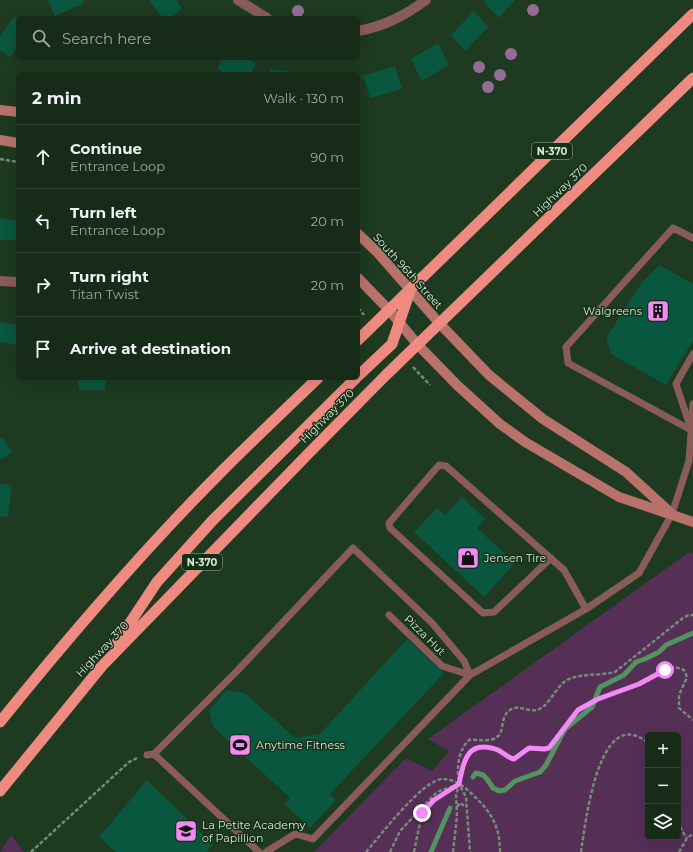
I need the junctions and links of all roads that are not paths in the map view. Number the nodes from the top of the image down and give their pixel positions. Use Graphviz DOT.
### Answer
graph roads {
  1 [pos="238,0"];
  2 [pos="426,0"];
  3 [pos="693,14"];
  4 [pos="263,16"];
  5 [pos="360,31"];
  6 [pos="693,78"];
  7 [pos="0,110"];
  8 [pos="16,112"];
  9 [pos="0,140"];
  10 [pos="16,143"];
  11 [pos="360,236"];
  12 [pos="693,238"];
  13 [pos="360,280"];
  14 [pos="0,281"];
  15 [pos="16,282"];
  16 [pos="410,289"];
  17 [pos="389,310"];
  18 [pos="399,322"];
  19 [pos="440,324"];
  20 [pos="360,338"];
  21 [pos="418,345"];
  22 [pos="693,354"];
  23 [pos="360,374"];
  24 [pos="316,380"];
  25 [pos="354,380"];
  26 [pos="693,404"];
  27 [pos="691,430"];
  28 [pos="672,514"];
  29 [pos="693,522"];
  30 [pos="551,558"];
  31 [pos="586,609"];
  32 [pos="389,615"];
  33 [pos="102,666"];
  34 [pos="470,675"];
  35 [pos="0,722"];
  36 [pos="0,791"];
  37 [pos="259,852"];
  38 [pos="266,852"];
  1 -- 4 [label="street"];
  2 -- 5 [label="street"];
  3 -- 16 [label="highway, N-370"];
  6 -- 19 [label="highway, Highway 370 / N-370"];
  7 -- 8 [label="main road"];
  9 -- 10 [label="main road"];
  11 -- 16 [label="main road, South 96th Street"];
  12 -- 27 [label="lane"];
  13 -- 17 [label="main road"];
  14 -- 15 [label="street"];
  16 -- 17 [label="highway, N-370"];
  16 -- 18 [label="highway"];
  16 -- 19 [label="main road, South 96th Street"];
  17 -- 18 [label="main road"];
  17 -- 20 [label="highway, N-370"];
  18 -- 21 [label="main road"];
  18 -- 23 [label="highway"];
  19 -- 21 [label="highway, Highway 370 / N-370"];
  19 -- 28 [label="main road, South 96th Street"];
  21 -- 28 [label="main road"];
  21 -- 33 [label="highway, Highway 370 / N-370"];
  22 -- 27 [label="lane"];
  24 -- 35 [label="highway"];
  25 -- 33 [label="highway"];
  26 -- 27 [label="lane"];
  27 -- 28 [label="lane"];
  28 -- 29 [label="main road"];
  28 -- 31 [label="lane"];
  30 -- 30 [label="lane"];
  30 -- 31 [label="lane"];
  31 -- 34 [label="lane"];
  32 -- 34 [label="lane, Pizza Hut"];
  33 -- 36 [label="highway, Highway 370 / N-370"];
  34 -- 37 [label="lane"];
  34 -- 38 [label="lane"];
}
